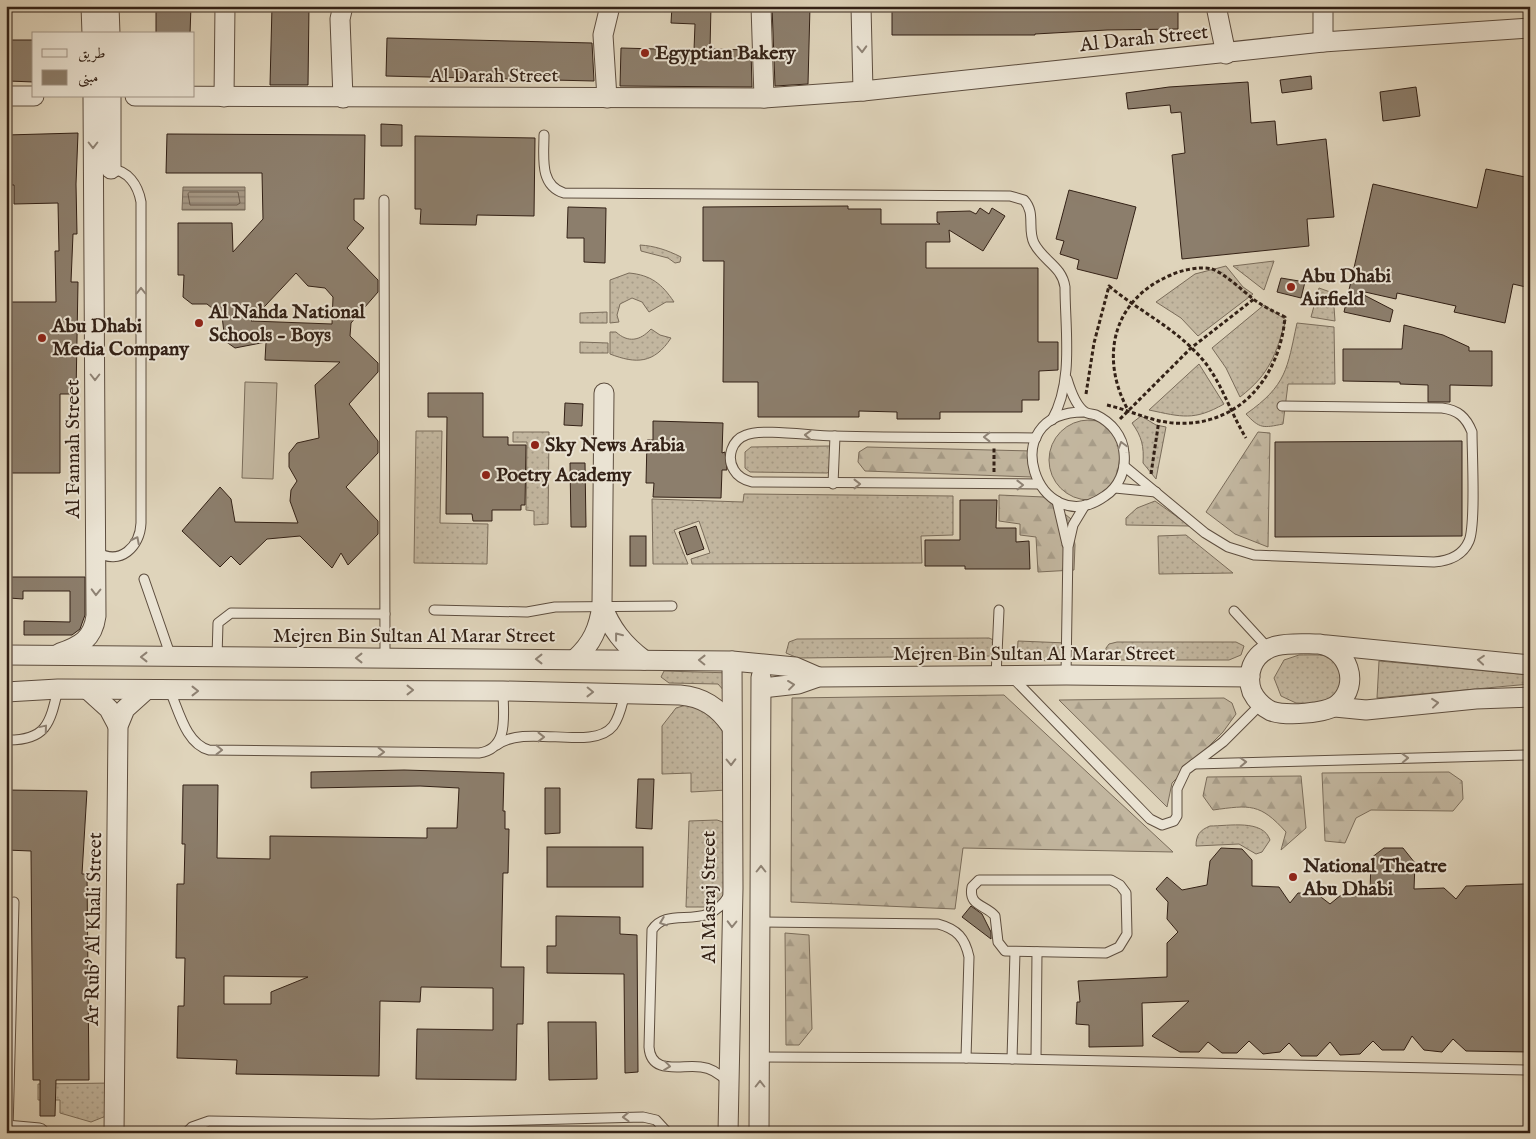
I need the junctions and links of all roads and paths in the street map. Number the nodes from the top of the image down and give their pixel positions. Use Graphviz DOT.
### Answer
graph roads {
  1 [pos="91,6"];
  2 [pos="109,6"];
  3 [pos="225,6"];
  4 [pos="343,6"];
  5 [pos="610,6"];
  6 [pos="761,6"];
  7 [pos="861,6"];
  8 [pos="1216,6"];
  9 [pos="1323,6"];
  10 [pos="1530,28"];
  11 [pos="92,32"];
  12 [pos="110,32"];
  13 [pos="1323,42"];
  14 [pos="1226,54"];
  15 [pos="863,91"];
  16 [pos="6,96"];
  17 [pos="32,96"];
  18 [pos="195,97"];
  19 [pos="93,98"];
  20 [pos="112,98"];
  21 [pos="224,98"];
  22 [pos="344,98"];
  23 [pos="607,98"];
  24 [pos="764,98"];
  25 [pos="544,135"];
  26 [pos="111,169"];
  27 [pos="94,177"];
  28 [pos="384,200"];
  29 [pos="1254,300"];
  30 [pos="1132,303"];
  31 [pos="1191,348"];
  32 [pos="1065,374"];
  33 [pos="604,393"];
  34 [pos="1282,406"];
  35 [pos="1128,410"];
  36 [pos="1231,410"];
  37 [pos="1085,412"];
  38 [pos="1052,420"];
  39 [pos="1159,420"];
  40 [pos="1113,427"];
  41 [pos="835,436"];
  42 [pos="994,437"];
  43 [pos="1036,438"];
  44 [pos="1246,438"];
  45 [pos="1124,466"];
  46 [pos="833,484"];
  47 [pos="1039,484"];
  48 [pos="994,485"];
  49 [pos="1150,486"];
  50 [pos="1115,488"];
  51 [pos="1158,493"];
  52 [pos="1057,501"];
  53 [pos="1085,505"];
  54 [pos="1068,547"];
  55 [pos="97,552"];
  56 [pos="144,579"];
  57 [pos="602,606"];
  58 [pos="672,606"];
  59 [pos="434,610"];
  60 [pos="999,610"];
  61 [pos="1234,611"];
  62 [pos="384,614"];
  63 [pos="1327,645"];
  64 [pos="1268,648"];
  65 [pos="6,655"];
  66 [pos="52,656"];
  67 [pos="172,657"];
  68 [pos="217,657"];
  69 [pos="385,658"];
  70 [pos="575,659"];
  71 [pos="636,660"];
  72 [pos="732,661"];
  73 [pos="761,663"];
  74 [pos="1530,665"];
  75 [pos="1066,675"];
  76 [pos="1003,676"];
  77 [pos="818,677"];
  78 [pos="1250,677"];
  79 [pos="762,688"];
  80 [pos="58,689"];
  81 [pos="88,690"];
  82 [pos="503,690"];
  83 [pos="145,691"];
  84 [pos="170,691"];
  85 [pos="6,692"];
  86 [pos="625,692"];
  87 [pos="1530,696"];
  88 [pos="1261,704"];
  89 [pos="1334,707"];
  90 [pos="118,726"];
  91 [pos="731,726"];
  92 [pos="6,740"];
  93 [pos="495,746"];
  94 [pos="1530,755"];
  95 [pos="1194,764"];
  96 [pos="732,837"];
  97 [pos="761,840"];
  98 [pos="733,888"];
  99 [pos="14,902"];
  100 [pos="760,922"];
  101 [pos="1016,952"];
  102 [pos="1037,952"];
  103 [pos="760,1057"];
  104 [pos="966,1058"];
  105 [pos="1012,1059"];
  106 [pos="1036,1059"];
  107 [pos="1530,1070"];
  108 [pos="730,1084"];
  109 [pos="728,1125"];
  110 [pos="7,1130"];
  111 [pos="39,1133"];
  112 [pos="114,1133"];
  113 [pos="186,1133"];
  114 [pos="668,1133"];
  115 [pos="716,1133"];
  116 [pos="759,1133"];
  1 -- 11 [label="street"];
  2 -- 12 [label="street"];
  3 -- 21 [label="street"];
  4 -- 22 [label="street"];
  5 -- 23 [label="street"];
  6 -- 24 [label="street"];
  7 -- 15 [label="street, one-way"];
  8 -- 14 [label="street"];
  9 -- 13 [label="street"];
  10 -- 13 [label="street, Al Darah Street"];
  13 -- 14 [label="street, Al Darah Street"];
  14 -- 15 [label="street, Al Darah Street"];
  15 -- 24 [label="street, Al Darah Street"];
  16 -- 17 [label="street"];
  18 -- 21 [label="street, Al Darah Street"];
  19 -- 27 [label="street, Al Fannah Street, one-way"];
  20 -- 26 [label="street"];
  21 -- 22 [label="street, Al Darah Street"];
  22 -- 23 [label="street, Al Darah Street"];
  23 -- 24 [label="street, Al Darah Street"];
  25 -- 32 [label="lane"];
  26 -- 27 [label="lane"];
  55 -- 26 [label="lane, one-way"];
  27 -- 55 [label="street, Al Fannah Street, one-way"];
  28 -- 62 [label="lane"];
  29 -- 30 [label="path"];
  29 -- 31 [label="path"];
  29 -- 36 [label="path"];
  30 -- 31 [label="path"];
  30 -- 35 [label="path"];
  30 -- 37 [label="path"];
  31 -- 35 [label="path"];
  31 -- 36 [label="path"];
  32 -- 37 [label="lane"];
  32 -- 38 [label="lane"];
  33 -- 57 [label="street"];
  34 -- 51 [label="lane"];
  35 -- 39 [label="path"];
  35 -- 40 [label="path"];
  36 -- 39 [label="path"];
  36 -- 44 [label="path"];
  37 -- 38 [label="lane"];
  37 -- 40 [label="lane"];
  38 -- 43 [label="lane"];
  39 -- 49 [label="path"];
  45 -- 40 [label="lane, one-way"];
  42 -- 41 [label="lane, one-way"];
  41 -- 46 [label="lane"];
  41 -- 46 [label="lane, one-way"];
  42 -- 43 [label="lane"];
  42 -- 48 [label="path"];
  43 -- 47 [label="lane"];
  45 -- 49 [label="lane"];
  45 -- 50 [label="lane"];
  46 -- 48 [label="lane, one-way"];
  48 -- 47 [label="lane, one-way"];
  47 -- 52 [label="lane"];
  49 -- 51 [label="lane"];
  50 -- 51 [label="lane"];
  50 -- 53 [label="lane"];
  52 -- 53 [label="lane"];
  52 -- 54 [label="lane"];
  53 -- 54 [label="lane"];
  54 -- 75 [label="lane"];
  55 -- 66 [label="street, Al Fannah Street, one-way"];
  56 -- 67 [label="lane"];
  57 -- 58 [label="lane"];
  57 -- 59 [label="lane"];
  57 -- 70 [label="street"];
  71 -- 57 [label="street, one-way"];
  60 -- 76 [label="lane"];
  61 -- 64 [label="lane"];
  62 -- 68 [label="lane"];
  62 -- 69 [label="lane"];
  63 -- 64 [label="street"];
  74 -- 63 [label="street, one-way"];
  63 -- 89 [label="street"];
  64 -- 78 [label="street"];
  65 -- 66 [label="street, Mejren Bin Sultan Al Marar Street"];
  67 -- 66 [label="street, Mejren Bin Sultan Al Marar Street, one-way"];
  67 -- 68 [label="street, Mejren Bin Sultan Al Marar Street"];
  69 -- 68 [label="street, Mejren Bin Sultan Al Marar Street, one-way"];
  70 -- 69 [label="street, Mejren Bin Sultan Al Marar Street, one-way"];
  70 -- 71 [label="street, Mejren Bin Sultan Al Marar Street"];
  72 -- 71 [label="street, Mejren Bin Sultan Al Marar Street, one-way"];
  71 -- 86 [label="street"];
  72 -- 73 [label="street, Mejren Bin Sultan Al Marar Street"];
  72 -- 91 [label="street, Al Masraj Street"];
  73 -- 77 [label="street, Mejren Bin Sultan Al Marar Street"];
  73 -- 79 [label="street"];
  75 -- 76 [label="street, Mejren Bin Sultan Al Marar Street"];
  75 -- 78 [label="street, Mejren Bin Sultan Al Marar Street"];
  76 -- 77 [label="street, Mejren Bin Sultan Al Marar Street"];
  76 -- 95 [label="lane"];
  79 -- 77 [label="street, Mejren Bin Sultan Al Marar Street, one-way"];
  78 -- 88 [label="street"];
  79 -- 97 [label="street"];
  80 -- 81 [label="street"];
  80 -- 85 [label="street"];
  92 -- 80 [label="lane, one-way"];
  81 -- 83 [label="street"];
  81 -- 90 [label="street"];
  84 -- 82 [label="street, one-way"];
  82 -- 86 [label="street, one-way"];
  82 -- 93 [label="lane"];
  83 -- 84 [label="street"];
  83 -- 90 [label="street, Ar Rub' Al Khali Street"];
  84 -- 93 [label="lane, one-way"];
  86 -- 91 [label="street"];
  93 -- 86 [label="lane, one-way"];
  89 -- 87 [label="street, one-way"];
  88 -- 89 [label="street"];
  88 -- 95 [label="lane"];
  90 -- 112 [label="street, Ar Rub' Al Khali Street"];
  91 -- 96 [label="street, Al Masraj Street, one-way"];
  95 -- 94 [label="lane, one-way"];
  96 -- 97 [label="street"];
  96 -- 98 [label="street, Al Masraj Street"];
  100 -- 97 [label="street, one-way"];
  98 -- 108 [label="street, Al Masraj Street, one-way"];
  98 -- 108 [label="lane, one-way"];
  99 -- 110 [label="lane"];
  100 -- 103 [label="street"];
  100 -- 104 [label="lane"];
  101 -- 102 [label="lane"];
  101 -- 102 [label="lane"];
  101 -- 105 [label="lane"];
  102 -- 106 [label="lane"];
  103 -- 104 [label="lane"];
  116 -- 103 [label="street, one-way"];
  104 -- 105 [label="lane"];
  105 -- 106 [label="lane"];
  106 -- 107 [label="lane"];
  108 -- 109 [label="street, Al Masraj Street"];
  109 -- 115 [label="street"];
  110 -- 111 [label="street"];
  114 -- 113 [label="lane, one-way"];
}
